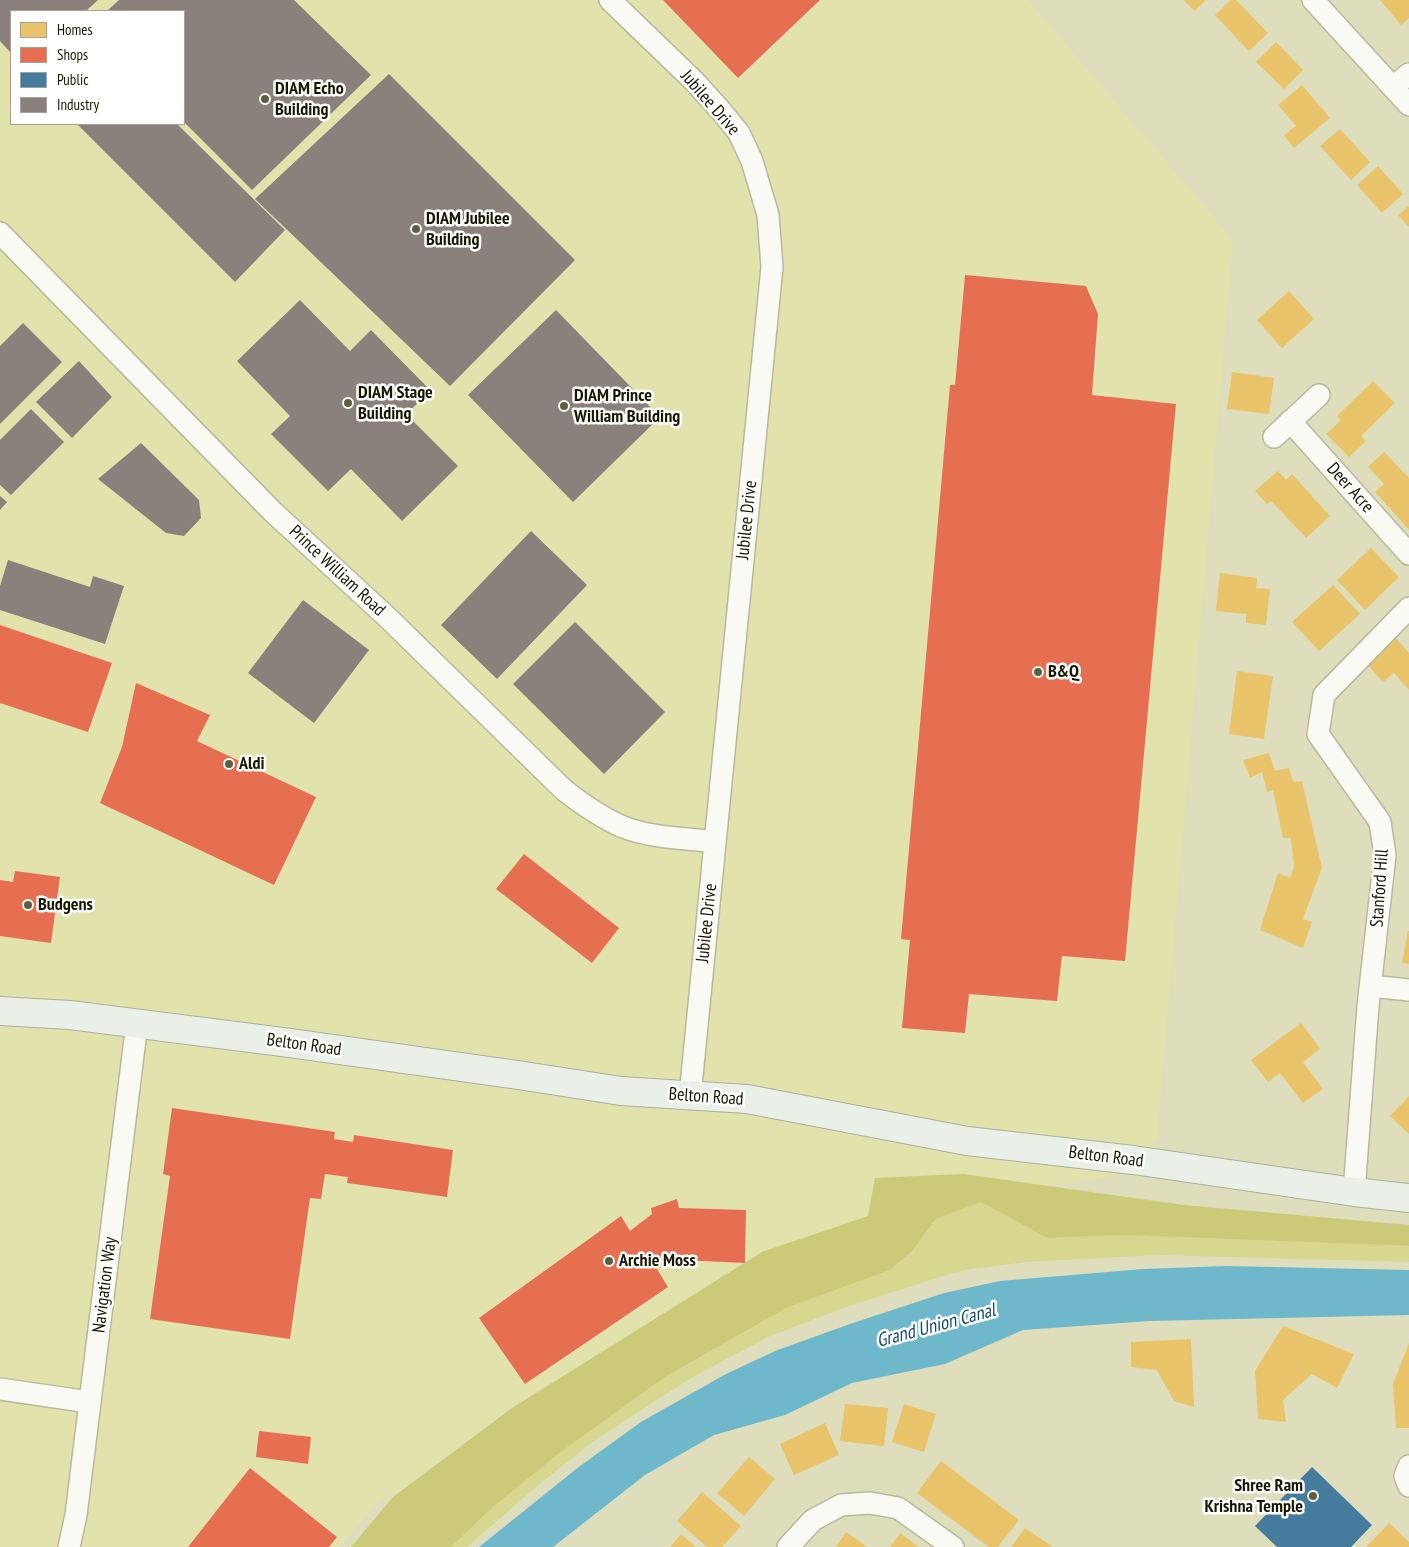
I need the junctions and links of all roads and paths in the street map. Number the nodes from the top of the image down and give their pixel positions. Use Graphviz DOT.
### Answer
graph roads {
  1 [pos="610,0"];
  2 [pos="1313,0"];
  3 [pos="1401,80"];
  4 [pos="1409,105"];
  5 [pos="2,239"];
  6 [pos="1319,395"];
  7 [pos="1290,421"];
  8 [pos="1274,437"];
  9 [pos="1409,554"];
  10 [pos="1409,608"];
  11 [pos="714,842"];
  12 [pos="1371,986"];
  13 [pos="1409,990"];
  14 [pos="0,1011"];
  15 [pos="137,1023"];
  16 [pos="690,1096"];
  17 [pos="1354,1192"];
  18 [pos="1409,1198"];
  19 [pos="0,1389"];
  20 [pos="89,1402"];
  21 [pos="69,1547"];
  22 [pos="788,1547"];
  23 [pos="953,1547"];
  1 -- 11 [label="street, Jubilee Drive"];
  2 -- 3 [label="street"];
  3 -- 4 [label="street"];
  5 -- 11 [label="street, Prince William Road"];
  6 -- 7 [label="street"];
  7 -- 8 [label="street"];
  7 -- 9 [label="street, Deer Acre"];
  10 -- 12 [label="street, Stanford Hill"];
  11 -- 16 [label="street, Jubilee Drive"];
  12 -- 13 [label="street"];
  12 -- 17 [label="street, Stanford Hill"];
  14 -- 15 [label="main road, Belton Road"];
  15 -- 16 [label="main road, Belton Road"];
  15 -- 20 [label="street, Navigation Way"];
  16 -- 17 [label="main road, Belton Road"];
  17 -- 18 [label="main road, Belton Road"];
  19 -- 20 [label="street"];
  20 -- 21 [label="street, Navigation Way"];
  22 -- 23 [label="street"];
}
